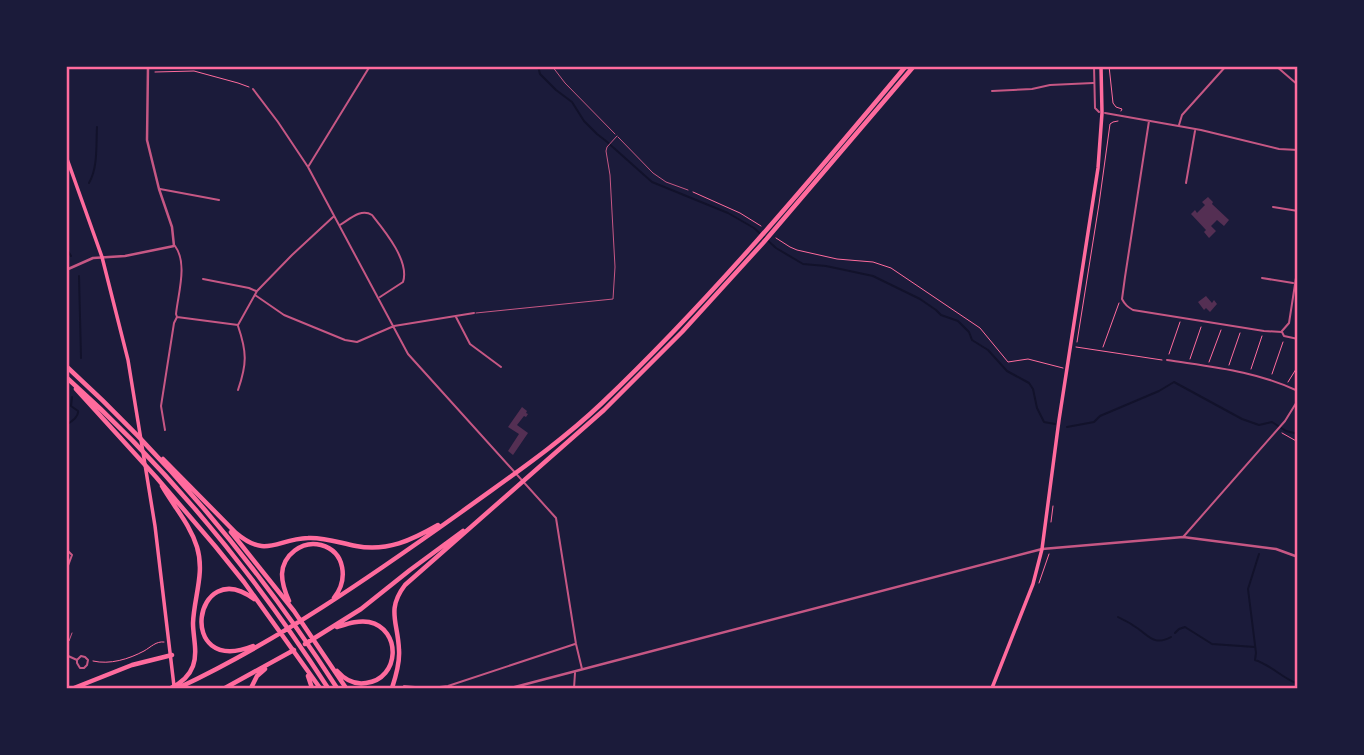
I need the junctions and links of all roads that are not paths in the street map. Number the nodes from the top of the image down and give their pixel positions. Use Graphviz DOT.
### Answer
graph roads {
  1 [pos="148,66"];
  2 [pos="370,66"];
  3 [pos="552,66"];
  4 [pos="906,66"];
  5 [pos="914,66"];
  6 [pos="1094,66"];
  7 [pos="1101,66"];
  8 [pos="1226,66"];
  9 [pos="1276,66"];
  10 [pos="1094,82"];
  11 [pos="1297,84"];
  12 [pos="253,89"];
  13 [pos="992,91"];
  14 [pos="1102,113"];
  15 [pos="1149,121"];
  16 [pos="1179,126"];
  17 [pos="1195,130"];
  18 [pos="617,136"];
  19 [pos="1297,150"];
  20 [pos="66,156"];
  21 [pos="308,167"];
  22 [pos="1186,183"];
  23 [pos="159,189"];
  24 [pos="688,190"];
  25 [pos="219,200"];
  26 [pos="1273,207"];
  27 [pos="1297,211"];
  28 [pos="334,216"];
  29 [pos="339,225"];
  30 [pos="772,232"];
  31 [pos="760,241"];
  32 [pos="174,246"];
  33 [pos="102,257"];
  34 [pos="1297,265"];
  35 [pos="66,270"];
  36 [pos="1262,278"];
  37 [pos="203,279"];
  38 [pos="1294,283"];
  39 [pos="256,293"];
  40 [pos="379,298"];
  41 [pos="474,313"];
  42 [pos="455,316"];
  43 [pos="177,317"];
  44 [pos="237,326"];
  45 [pos="394,326"];
  46 [pos="1282,332"];
  47 [pos="1297,339"];
  48 [pos="1167,360"];
  49 [pos="66,366"];
  50 [pos="501,367"];
  51 [pos="66,377"];
  52 [pos="72,382"];
  53 [pos="238,390"];
  54 [pos="1297,391"];
  55 [pos="1297,400"];
  56 [pos="166,430"];
  57 [pos="144,442"];
  58 [pos="156,477"];
  59 [pos="506,497"];
  60 [pos="212,510"];
  61 [pos="463,510"];
  62 [pos="1183,537"];
  63 [pos="66,549"];
  64 [pos="1042,549"];
  65 [pos="1297,557"];
  66 [pos="66,571"];
  67 [pos="327,605"];
  68 [pos="263,608"];
  69 [pos="294,611"];
  70 [pos="329,630"];
  71 [pos="72,633"];
  72 [pos="66,640"];
  73 [pos="264,642"];
  74 [pos="576,644"];
  75 [pos="66,655"];
  76 [pos="172,655"];
  77 [pos="77,660"];
  78 [pos="329,661"];
  79 [pos="274,662"];
  80 [pos="302,664"];
  81 [pos="582,670"];
  82 [pos="575,672"];
  83 [pos="404,686"];
  84 [pos="74,688"];
  85 [pos="174,688"];
  86 [pos="225,688"];
  87 [pos="251,688"];
  88 [pos="312,688"];
  89 [pos="320,688"];
  90 [pos="328,688"];
  91 [pos="337,688"];
  92 [pos="346,688"];
  93 [pos="392,688"];
  94 [pos="426,688"];
  95 [pos="431,688"];
  96 [pos="511,688"];
  97 [pos="574,688"];
  98 [pos="992,688"];
  1 -- 23 [label="street"];
  2 -- 21 [label="street"];
  3 -- 18 [label="lane"];
  4 -- 30 [label="highway"];
  5 -- 30 [label="highway"];
  6 -- 10 [label="street"];
  7 -- 14 [label="main road"];
  8 -- 16 [label="street"];
  9 -- 11 [label="street"];
  10 -- 13 [label="street"];
  10 -- 14 [label="street"];
  12 -- 21 [label="street"];
  14 -- 15 [label="street"];
  14 -- 64 [label="main road"];
  15 -- 16 [label="street"];
  15 -- 46 [label="street"];
  16 -- 17 [label="street"];
  17 -- 19 [label="street"];
  17 -- 22 [label="street"];
  18 -- 24 [label="lane"];
  18 -- 41 [label="lane"];
  20 -- 33 [label="main road"];
  21 -- 28 [label="street"];
  23 -- 25 [label="street"];
  23 -- 32 [label="street"];
  26 -- 27 [label="street"];
  28 -- 29 [label="street"];
  28 -- 39 [label="street"];
  29 -- 40 [label="street"];
  29 -- 40 [label="street"];
  30 -- 31 [label="highway"];
  31 -- 59 [label="highway"];
  31 -- 61 [label="highway"];
  32 -- 33 [label="street"];
  32 -- 43 [label="street"];
  33 -- 35 [label="street"];
  33 -- 76 [label="main road"];
  34 -- 38 [label="street"];
  36 -- 38 [label="street"];
  37 -- 39 [label="street"];
  38 -- 46 [label="street"];
  39 -- 44 [label="street"];
  39 -- 45 [label="street"];
  40 -- 45 [label="street"];
  41 -- 42 [label="street"];
  42 -- 45 [label="street"];
  42 -- 50 [label="street"];
  43 -- 44 [label="street"];
  43 -- 56 [label="street"];
  44 -- 53 [label="street"];
  45 -- 74 [label="street"];
  46 -- 47 [label="street"];
  48 -- 54 [label="street"];
  49 -- 57 [label="highway"];
  51 -- 52 [label="highway"];
  52 -- 58 [label="highway"];
  52 -- 90 [label="highway"];
  55 -- 62 [label="street"];
  57 -- 60 [label="highway"];
  57 -- 91 [label="highway"];
  58 -- 68 [label="highway"];
  58 -- 85 [label="highway"];
  59 -- 70 [label="highway"];
  59 -- 93 [label="highway"];
  60 -- 61 [label="highway"];
  60 -- 69 [label="highway"];
  61 -- 67 [label="highway"];
  62 -- 64 [label="street"];
  62 -- 65 [label="street"];
  63 -- 66 [label="street"];
  64 -- 81 [label="street"];
  64 -- 98 [label="main road"];
  67 -- 69 [label="highway"];
  67 -- 73 [label="highway"];
  68 -- 73 [label="highway"];
  68 -- 80 [label="highway"];
  69 -- 78 [label="highway"];
  70 -- 78 [label="highway"];
  70 -- 79 [label="highway"];
  71 -- 72 [label="lane"];
  73 -- 85 [label="highway"];
  74 -- 81 [label="street"];
  74 -- 95 [label="street"];
  75 -- 77 [label="street"];
  76 -- 84 [label="highway"];
  76 -- 85 [label="main road"];
  77 -- 77 [label="street"];
  78 -- 92 [label="highway"];
  79 -- 86 [label="highway"];
  79 -- 87 [label="highway"];
  80 -- 88 [label="highway"];
  80 -- 89 [label="highway"];
  81 -- 82 [label="street"];
  82 -- 96 [label="street"];
  82 -- 97 [label="street"];
  83 -- 94 [label="street"];
}
